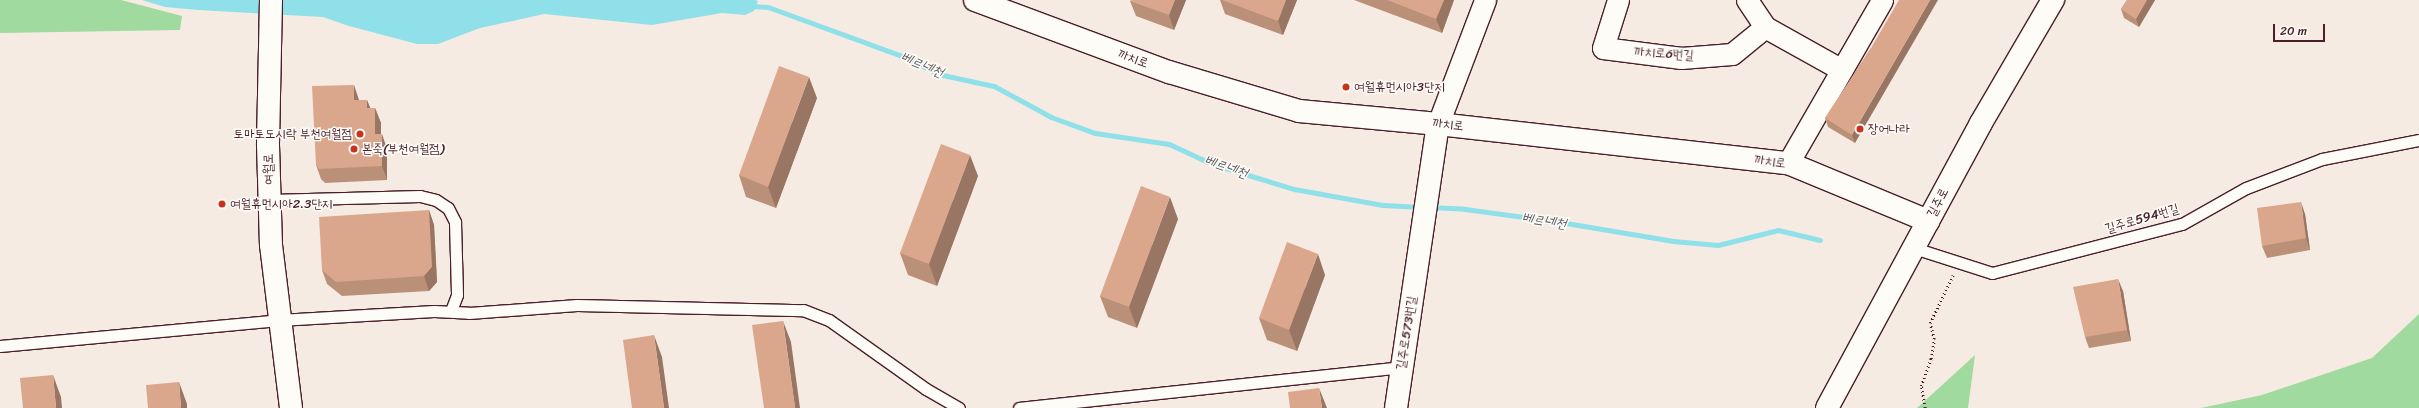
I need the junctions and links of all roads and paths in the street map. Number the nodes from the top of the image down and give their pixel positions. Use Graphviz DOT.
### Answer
graph roads {
  1 [pos="271,0"];
  2 [pos="975,0"];
  3 [pos="1485,0"];
  4 [pos="1618,0"];
  5 [pos="1747,0"];
  6 [pos="1882,0"];
  7 [pos="2053,0"];
  8 [pos="1765,27"];
  9 [pos="1842,70"];
  10 [pos="1438,124"];
  11 [pos="2419,140"];
  12 [pos="1788,163"];
  13 [pos="269,200"];
  14 [pos="1928,221"];
  15 [pos="1914,248"];
  16 [pos="1959,262"];
  17 [pos="451,311"];
  18 [pos="279,320"];
  19 [pos="0,346"];
  20 [pos="1402,367"];
  21 [pos="291,408"];
  22 [pos="959,408"];
  23 [pos="1019,408"];
  24 [pos="1396,408"];
  25 [pos="1827,408"];
  26 [pos="1924,408"];
  1 -- 13 [label="street, 여월로"];
  2 -- 10 [label="street, 까치로"];
  3 -- 10 [label="street"];
  4 -- 8 [label="street, 까치로6번길"];
  5 -- 8 [label="street"];
  6 -- 9 [label="street"];
  7 -- 14 [label="street, 길주로"];
  8 -- 9 [label="street"];
  9 -- 12 [label="street"];
  10 -- 12 [label="street, 까치로"];
  10 -- 20 [label="street, 길주로573번길"];
  11 -- 16 [label="lane, 길주로594번길"];
  12 -- 14 [label="street, 까치로"];
  13 -- 17 [label="lane"];
  13 -- 18 [label="street, 여월로"];
  14 -- 15 [label="street, 길주로"];
  15 -- 16 [label="lane, 길주로594번길"];
  15 -- 25 [label="street, 길주로"];
  16 -- 26 [label="path"];
  17 -- 18 [label="lane"];
  17 -- 22 [label="lane"];
  18 -- 19 [label="lane"];
  18 -- 21 [label="street, 여월로"];
  20 -- 23 [label="lane"];
  20 -- 24 [label="street, 길주로573번길"];
}
